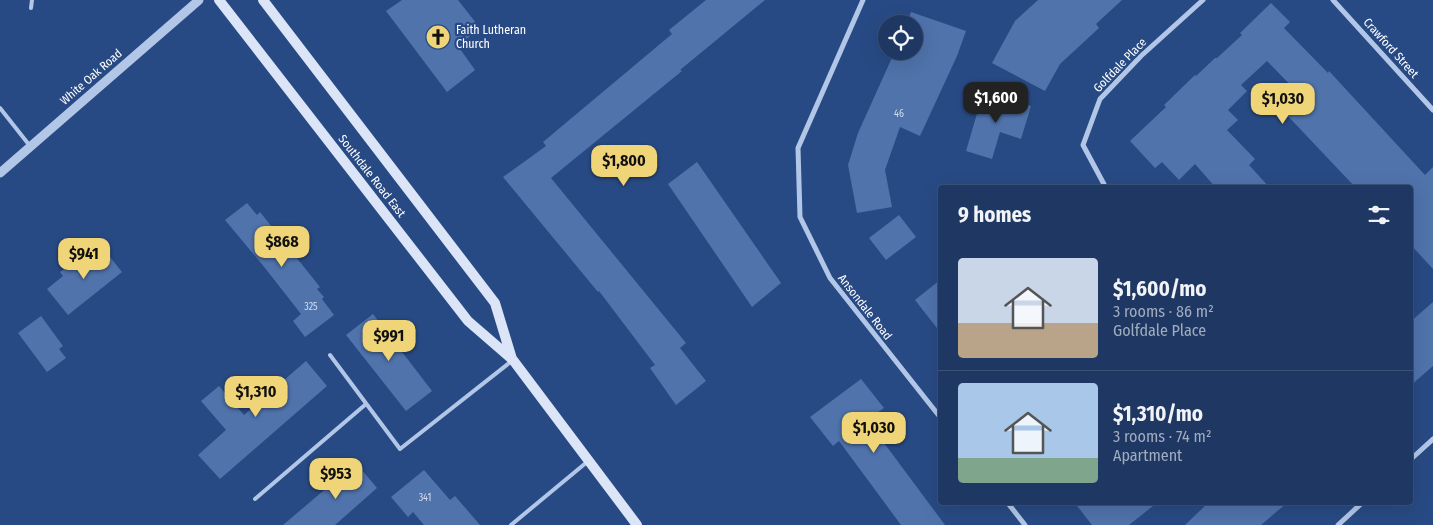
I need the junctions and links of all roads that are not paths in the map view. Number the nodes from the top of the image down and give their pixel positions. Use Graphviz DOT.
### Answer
graph roads {
  1 [pos="32,0"];
  2 [pos="199,0"];
  3 [pos="219,0"];
  4 [pos="263,0"];
  5 [pos="863,0"];
  6 [pos="1204,0"];
  7 [pos="1333,0"];
  8 [pos="31,8"];
  9 [pos="0,108"];
  10 [pos="1433,110"];
  11 [pos="30,146"];
  12 [pos="0,172"];
  13 [pos="1104,185"];
  14 [pos="330,355"];
  15 [pos="512,360"];
  16 [pos="366,404"];
  17 [pos="938,414"];
  18 [pos="1433,439"];
  19 [pos="1413,457"];
  20 [pos="588,460"];
  21 [pos="255,499"];
  22 [pos="1010,505"];
  23 [pos="1360,505"];
  24 [pos="511,525"];
  25 [pos="637,525"];
  26 [pos="1025,525"];
  27 [pos="1338,525"];
  1 -- 8 [label="lane"];
  2 -- 11 [label="street, White Oak Road"];
  3 -- 15 [label="main road, Southdale Road East"];
  4 -- 15 [label="main road, Southdale Road East"];
  5 -- 17 [label="street, Ansondale Road"];
  6 -- 13 [label="street, Golfdale Place"];
  7 -- 10 [label="street, Crawford Street"];
  9 -- 11 [label="lane"];
  11 -- 12 [label="street, White Oak Road"];
  14 -- 16 [label="lane"];
  15 -- 16 [label="lane"];
  15 -- 20 [label="main road, Southdale Road East"];
  16 -- 21 [label="lane"];
  18 -- 19 [label="street"];
  20 -- 24 [label="lane"];
  20 -- 25 [label="main road, Southdale Road East"];
  22 -- 26 [label="street"];
  23 -- 27 [label="street"];
}
